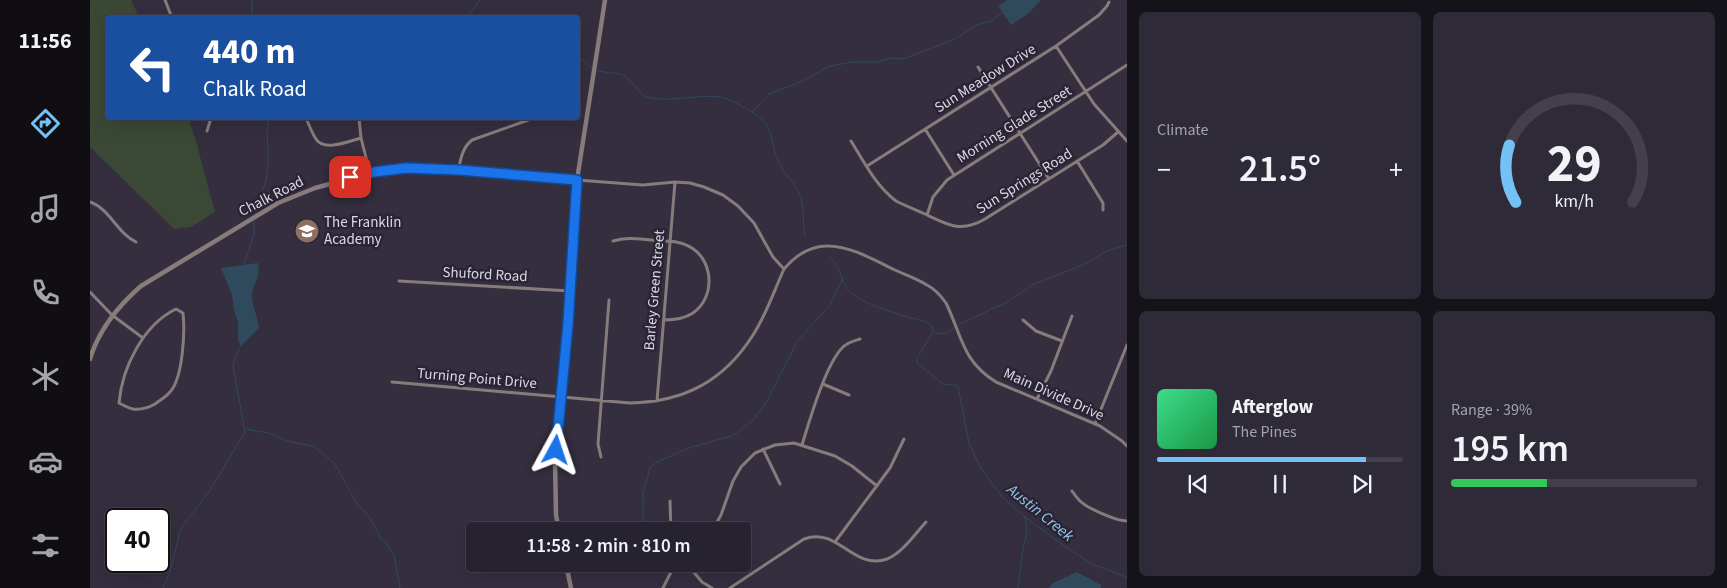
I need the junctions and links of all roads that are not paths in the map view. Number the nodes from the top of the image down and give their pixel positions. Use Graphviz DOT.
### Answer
graph roads {
  1 [pos="166,0"];
  2 [pos="605,0"];
  3 [pos="1109,2"];
  4 [pos="171,15"];
  5 [pos="1056,46"];
  6 [pos="1127,65"];
  7 [pos="978,67"];
  8 [pos="991,87"];
  9 [pos="1085,92"];
  10 [pos="210,120"];
  11 [pos="307,120"];
  12 [pos="359,120"];
  13 [pos="528,120"];
  14 [pos="925,129"];
  15 [pos="207,131"];
  16 [pos="1118,132"];
  17 [pos="1020,133"];
  18 [pos="361,138"];
  19 [pos="851,140"];
  20 [pos="1127,141"];
  21 [pos="1077,161"];
  22 [pos="867,166"];
  23 [pos="459,170"];
  24 [pos="370,173"];
  25 [pos="954,175"];
  26 [pos="1048,179"];
  27 [pos="577,180"];
  28 [pos="674,182"];
  29 [pos="90,202"];
  30 [pos="1103,210"];
  31 [pos="927,215"];
  32 [pos="613,241"];
  33 [pos="136,242"];
  34 [pos="670,242"];
  35 [pos="784,268"];
  36 [pos="399,281"];
  37 [pos="570,291"];
  38 [pos="90,292"];
  39 [pos="609,300"];
  40 [pos="112,315"];
  41 [pos="1072,316"];
  42 [pos="664,320"];
  43 [pos="1023,320"];
  44 [pos="143,338"];
  45 [pos="860,339"];
  46 [pos="1062,341"];
  47 [pos="1127,345"];
  48 [pos="90,359"];
  49 [pos="392,382"];
  50 [pos="823,384"];
  51 [pos="849,395"];
  52 [pos="561,396"];
  53 [pos="1037,399"];
  54 [pos="601,400"];
  55 [pos="658,401"];
  56 [pos="1095,424"];
  57 [pos="904,439"];
  58 [pos="802,445"];
  59 [pos="1127,446"];
  60 [pos="763,449"];
  61 [pos="601,457"];
  62 [pos="780,484"];
  63 [pos="877,486"];
  64 [pos="1072,491"];
  65 [pos="670,501"];
  66 [pos="1127,521"];
  67 [pos="557,522"];
  68 [pos="671,522"];
  69 [pos="717,522"];
  70 [pos="926,522"];
  71 [pos="835,542"];
  72 [pos="568,572"];
  73 [pos="671,572"];
  74 [pos="694,572"];
  75 [pos="572,588"];
  76 [pos="663,588"];
  77 [pos="712,588"];
  78 [pos="730,588"];
  1 -- 4 [label="street"];
  2 -- 27 [label="street"];
  3 -- 5 [label="street, Sun Meadow Drive"];
  5 -- 8 [label="street, Sun Meadow Drive"];
  5 -- 9 [label="street"];
  6 -- 9 [label="street, Morning Glade Street"];
  7 -- 8 [label="street"];
  8 -- 14 [label="street, Sun Meadow Drive"];
  8 -- 17 [label="street"];
  9 -- 16 [label="street"];
  9 -- 17 [label="street, Morning Glade Street"];
  10 -- 15 [label="street"];
  11 -- 18 [label="street"];
  12 -- 18 [label="street"];
  13 -- 23 [label="street"];
  14 -- 22 [label="street, Sun Meadow Drive"];
  14 -- 25 [label="street"];
  16 -- 20 [label="street"];
  16 -- 21 [label="street, Sun Springs Road"];
  17 -- 25 [label="street, Morning Glade Street"];
  17 -- 26 [label="street"];
  18 -- 24 [label="street"];
  19 -- 22 [label="street, Sun Springs Road"];
  21 -- 26 [label="street, Sun Springs Road"];
  21 -- 30 [label="street"];
  22 -- 31 [label="street, Sun Springs Road"];
  23 -- 24 [label="street, Chalk Road"];
  23 -- 27 [label="street, Chalk Road"];
  24 -- 40 [label="street, Chalk Road"];
  25 -- 31 [label="street, Morning Glade Street"];
  26 -- 31 [label="street, Sun Springs Road"];
  27 -- 28 [label="street"];
  27 -- 37 [label="street"];
  28 -- 34 [label="street, Barley Green Street"];
  28 -- 35 [label="street"];
  29 -- 33 [label="street"];
  32 -- 34 [label="street"];
  34 -- 42 [label="street, Barley Green Street"];
  34 -- 42 [label="street"];
  35 -- 53 [label="street, Main Divide Drive"];
  35 -- 55 [label="street, Main Divide Drive"];
  36 -- 37 [label="street, Shuford Road"];
  37 -- 52 [label="street"];
  38 -- 40 [label="street"];
  39 -- 54 [label="street"];
  40 -- 44 [label="street"];
  40 -- 48 [label="street, Chalk Road"];
  41 -- 46 [label="street"];
  42 -- 55 [label="street, Barley Green Street"];
  43 -- 46 [label="street"];
  44 -- 44 [label="street"];
  45 -- 50 [label="street"];
  46 -- 53 [label="street"];
  47 -- 56 [label="street"];
  49 -- 52 [label="street, Turning Point Drive"];
  50 -- 51 [label="street"];
  50 -- 58 [label="street"];
  52 -- 54 [label="street, Main Divide Drive"];
  52 -- 67 [label="street"];
  53 -- 56 [label="street, Main Divide Drive"];
  54 -- 55 [label="street, Main Divide Drive"];
  54 -- 61 [label="street"];
  56 -- 59 [label="street, Main Divide Drive"];
  57 -- 63 [label="street"];
  58 -- 60 [label="street"];
  58 -- 63 [label="street"];
  60 -- 62 [label="street"];
  60 -- 69 [label="street"];
  63 -- 71 [label="street"];
  64 -- 66 [label="street"];
  65 -- 68 [label="street"];
  70 -- 71 [label="street"];
  71 -- 78 [label="street"];
  72 -- 75 [label="street"];
  73 -- 76 [label="street"];
  74 -- 77 [label="street"];
}
